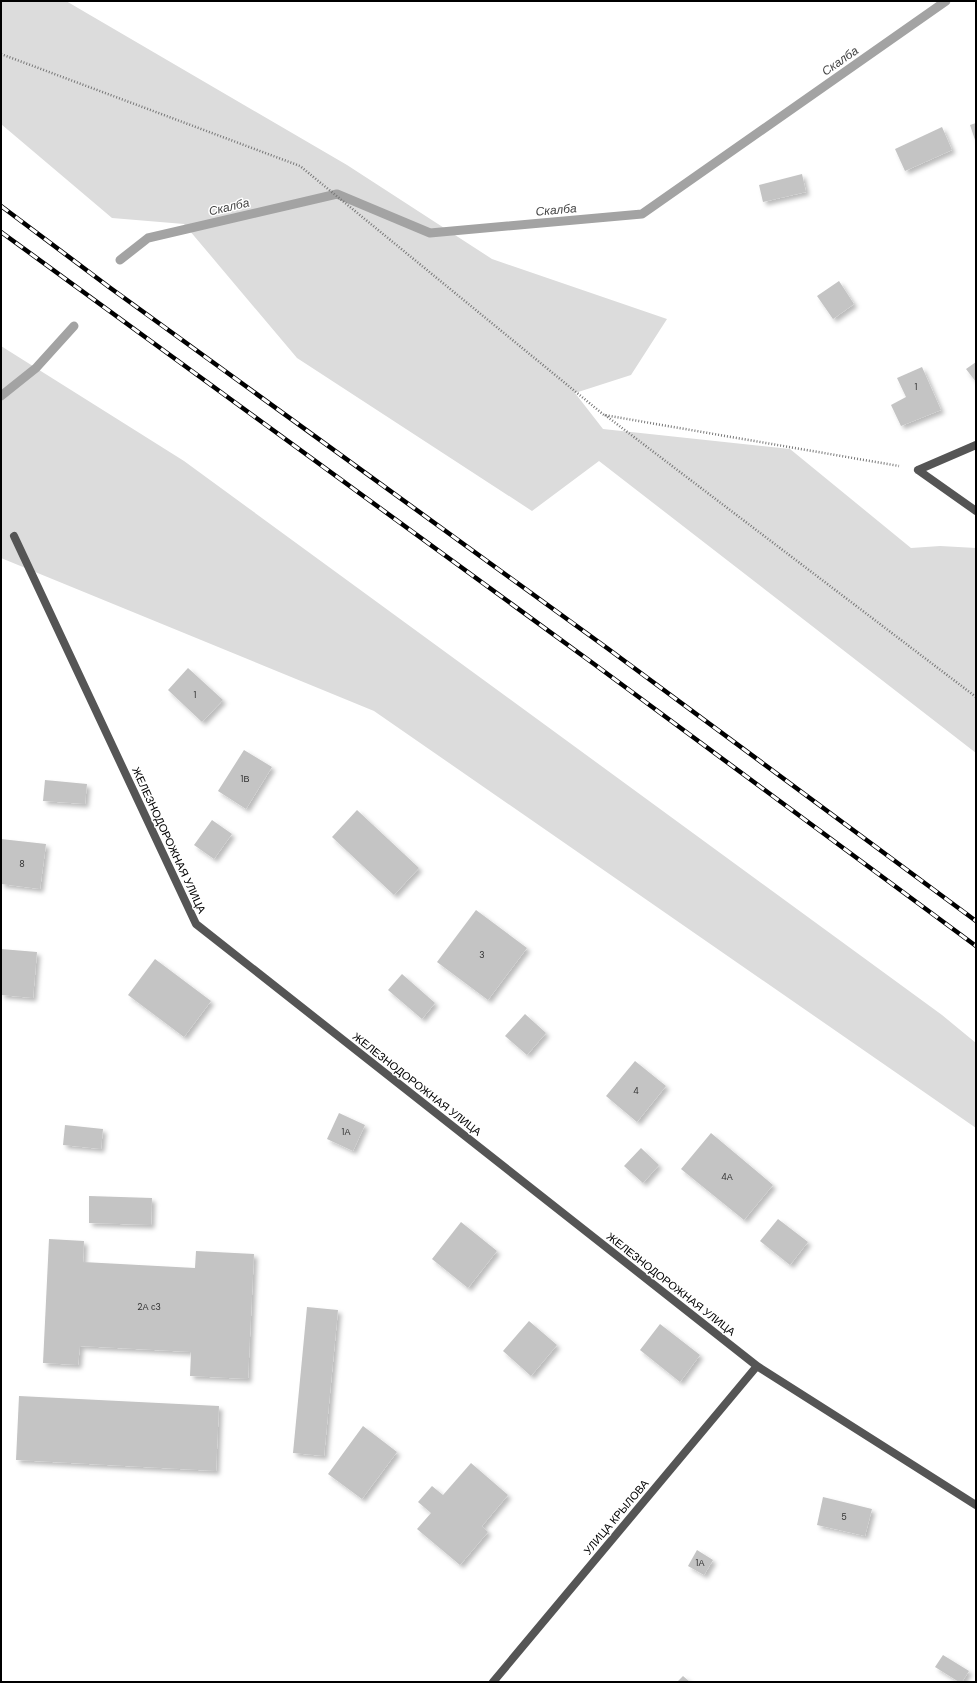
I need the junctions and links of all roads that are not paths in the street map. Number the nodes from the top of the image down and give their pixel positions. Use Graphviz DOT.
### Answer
graph roads {
  1 [pos="976,445"];
  2 [pos="976,511"];
  3 [pos="14,536"];
  4 [pos="757,1366"];
  5 [pos="976,1505"];
  6 [pos="493,1682"];
  1 -- 2 [label="street"];
  3 -- 4 [label="street, ЖЕЛЕЗНОДОРОЖНАЯ УЛИЦА"];
  4 -- 5 [label="street, ЖЕЛЕЗНОДОРОЖНАЯ УЛИЦА"];
  4 -- 6 [label="street, УЛИЦА КРЫЛОВА"];
}
